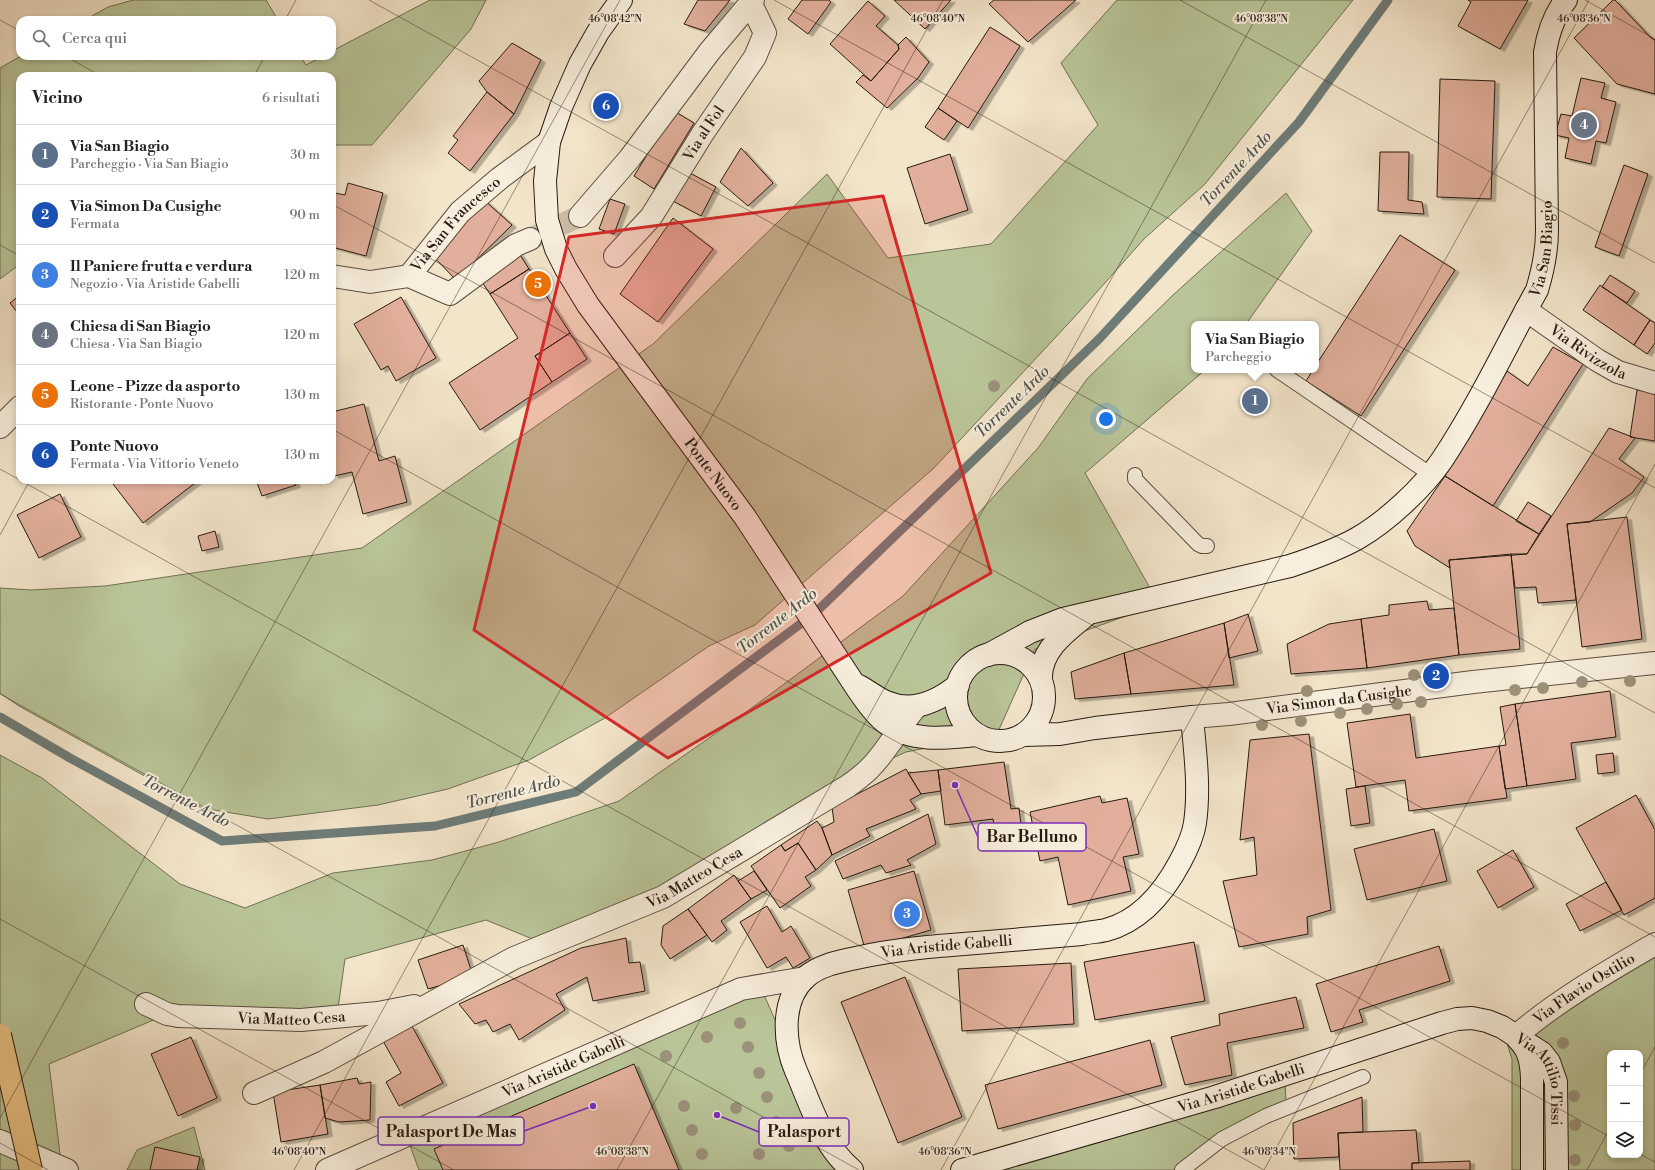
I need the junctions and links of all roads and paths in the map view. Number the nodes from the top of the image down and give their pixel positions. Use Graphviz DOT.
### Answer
graph roads {
  1 [pos="622,0"];
  2 [pos="1566,0"];
  3 [pos="752,1"];
  4 [pos="549,142"];
  5 [pos="580,216"];
  6 [pos="530,239"];
  7 [pos="615,256"];
  8 [pos="409,276"];
  9 [pos="336,277"];
  10 [pos="1526,310"];
  11 [pos="1281,373"];
  12 [pos="1655,383"];
  13 [pos="16,411"];
  14 [pos="0,426"];
  15 [pos="1430,474"];
  16 [pos="1135,475"];
  17 [pos="1207,546"];
  18 [pos="1089,613"];
  19 [pos="988,655"];
  20 [pos="1655,663"];
  21 [pos="958,685"];
  22 [pos="857,686"];
  23 [pos="1043,688"];
  24 [pos="917,706"];
  25 [pos="1192,717"];
  26 [pos="1095,728"];
  27 [pos="899,731"];
  28 [pos="976,735"];
  29 [pos="1023,735"];
  30 [pos="1655,944"];
  31 [pos="805,978"];
  32 [pos="438,1000"];
  33 [pos="146,1004"];
  34 [pos="0,1035"];
  35 [pos="1516,1036"];
  36 [pos="1363,1077"];
  37 [pos="254,1093"];
  38 [pos="0,1141"];
  39 [pos="31,1170"];
  40 [pos="67,1170"];
  41 [pos="327,1170"];
  42 [pos="852,1170"];
  43 [pos="962,1170"];
  44 [pos="1182,1170"];
  45 [pos="1532,1170"];
  46 [pos="1557,1170"];
  1 -- 4 [label="street, Ponte Nuovo"];
  2 -- 10 [label="street, Via San Biagio"];
  3 -- 5 [label="street, Via al Fol"];
  3 -- 7 [label="street, Via al Fol"];
  4 -- 8 [label="street, Via San Francesco"];
  4 -- 22 [label="street, Ponte Nuovo"];
  6 -- 8 [label="street"];
  8 -- 9 [label="street, Via San Francesco"];
  10 -- 12 [label="street, Via Rivizzola"];
  10 -- 15 [label="street, Via San Biagio"];
  11 -- 15 [label="lane"];
  13 -- 14 [label="street"];
  15 -- 18 [label="street, Via San Biagio"];
  16 -- 17 [label="lane"];
  18 -- 19 [label="street, Via San Biagio"];
  18 -- 23 [label="street, Via San Biagio"];
  19 -- 21 [label="street, Via Simon da Cusighe"];
  19 -- 23 [label="street, Via Simon da Cusighe"];
  20 -- 25 [label="street, Via Simon da Cusighe"];
  21 -- 24 [label="street, Via Simon da Cusighe"];
  21 -- 28 [label="street, Via Simon da Cusighe"];
  22 -- 24 [label="street, Via Simon da Cusighe"];
  22 -- 27 [label="street, Via Simon da Cusighe"];
  23 -- 26 [label="street, Via Simon da Cusighe"];
  23 -- 29 [label="street, Via Simon da Cusighe"];
  24 -- 27 [label="street, Via Matteo Cesa"];
  25 -- 26 [label="street, Via Simon da Cusighe"];
  25 -- 31 [label="street, Via Aristide Gabelli"];
  26 -- 29 [label="street, Via Simon da Cusighe"];
  27 -- 28 [label="street, Via Simon da Cusighe"];
  27 -- 32 [label="street, Via Matteo Cesa"];
  28 -- 29 [label="street, Via Simon da Cusighe"];
  30 -- 35 [label="street, Via Flavio Ostilio"];
  31 -- 41 [label="street, Via Aristide Gabelli"];
  31 -- 42 [label="street, Via Aristide Gabelli"];
  32 -- 33 [label="street, Via Matteo Cesa"];
  32 -- 37 [label="street, Via Matteo Cesa"];
  34 -- 39 [label="main road, bridge"];
  35 -- 43 [label="street, Via Aristide Gabelli"];
  35 -- 45 [label="street, Via Attilio Tissi"];
  35 -- 46 [label="street, Via Attilio Tissi"];
  36 -- 44 [label="lane"];
  38 -- 40 [label="street"];
}
